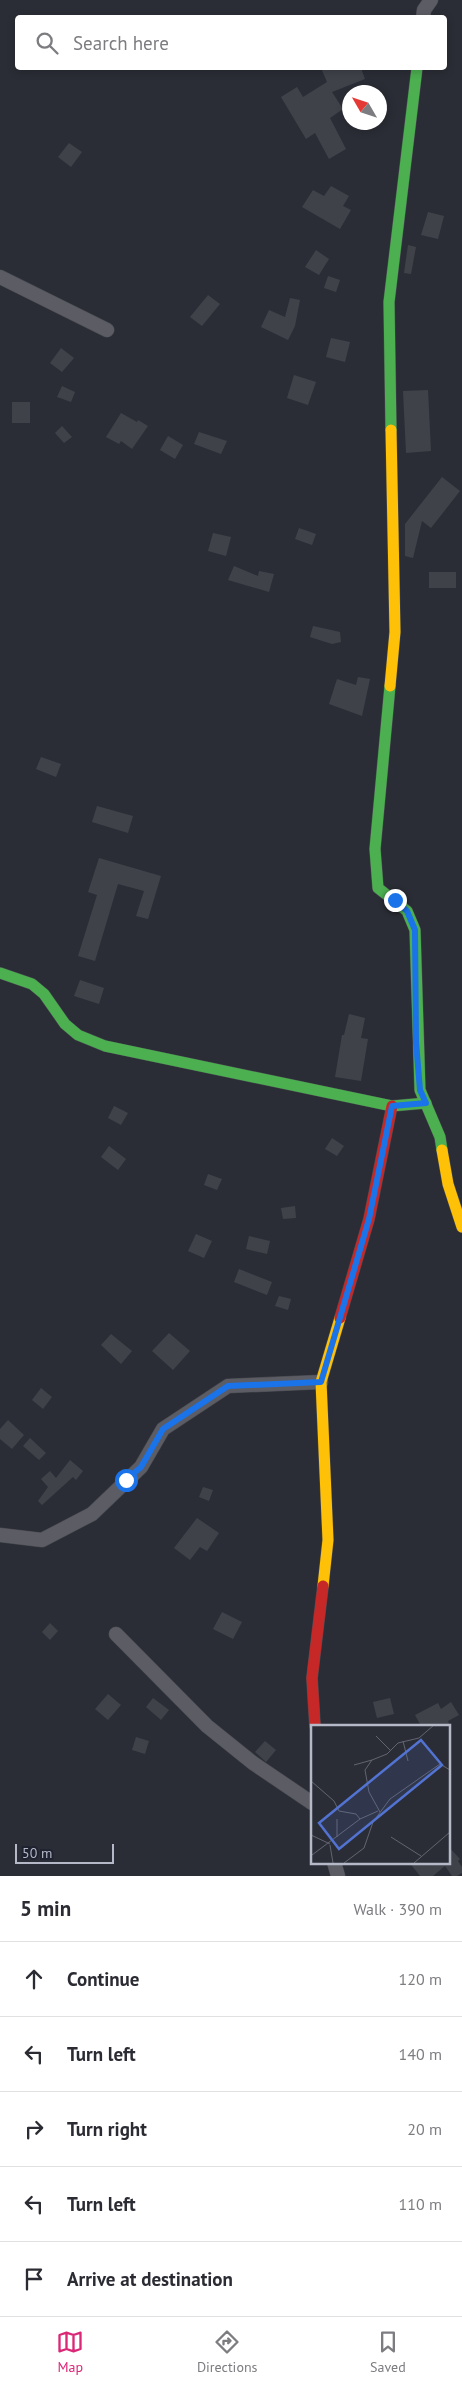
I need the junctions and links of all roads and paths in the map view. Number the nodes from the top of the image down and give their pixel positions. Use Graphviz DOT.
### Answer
graph roads {
  1 [pos="431,0"];
  2 [pos="423,15"];
  3 [pos="417,70"];
  4 [pos="0,277"];
  5 [pos="107,330"];
  6 [pos="0,973"];
  7 [pos="426,1103"];
  8 [pos="392,1106"];
  9 [pos="462,1227"];
  10 [pos="321,1382"];
  11 [pos="0,1535"];
  12 [pos="116,1634"];
  13 [pos="315,1725"];
  14 [pos="311,1801"];
  1 -- 2 [label="street"];
  3 -- 7 [label="street"];
  4 -- 5 [label="street"];
  6 -- 8 [label="street"];
  7 -- 8 [label="street"];
  7 -- 9 [label="street"];
  8 -- 10 [label="street"];
  10 -- 11 [label="street"];
  10 -- 13 [label="street"];
  12 -- 14 [label="street"];
}
